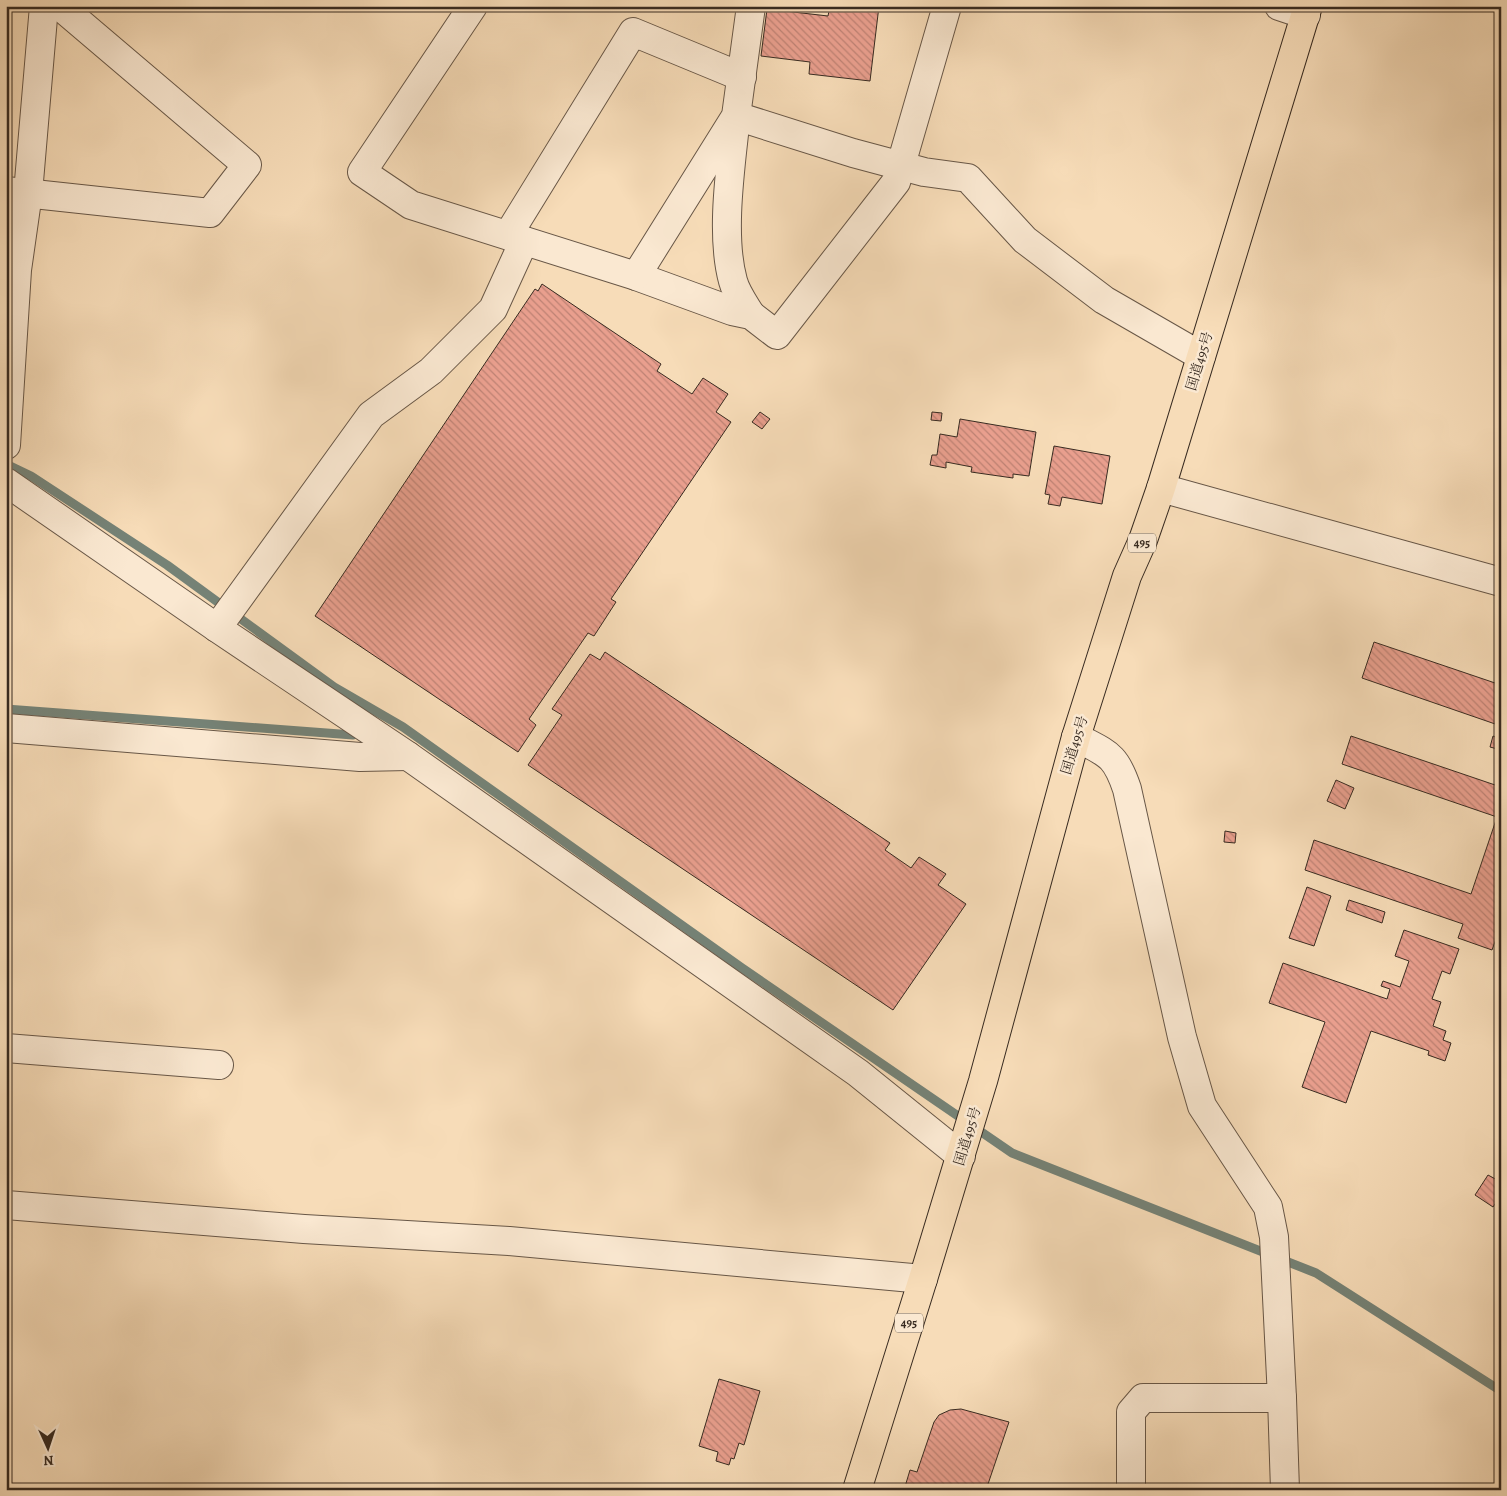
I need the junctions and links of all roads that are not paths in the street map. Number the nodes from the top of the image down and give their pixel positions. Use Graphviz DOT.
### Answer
graph roads {
  1 [pos="44,6"];
  2 [pos="60,6"];
  3 [pos="473,6"];
  4 [pos="751,6"];
  5 [pos="947,6"];
  6 [pos="1279,6"];
  7 [pos="1307,10"];
  8 [pos="742,77"];
  9 [pos="736,116"];
  10 [pos="901,165"];
  11 [pos="17,192"];
  12 [pos="516,238"];
  13 [pos="636,276"];
  14 [pos="751,315"];
  15 [pos="1201,356"];
  16 [pos="6,445"];
  17 [pos="6,482"];
  18 [pos="1161,488"];
  19 [pos="1501,582"];
  20 [pos="217,628"];
  21 [pos="6,728"];
  22 [pos="1076,737"];
  23 [pos="408,756"];
  24 [pos="6,1048"];
  25 [pos="219,1065"];
  26 [pos="961,1156"];
  27 [pos="6,1205"];
  28 [pos="924,1278"];
  29 [pos="1282,1398"];
  30 [pos="857,1490"];
  31 [pos="1131,1490"];
  32 [pos="1285,1490"];
  1 -- 11 [label="street"];
  2 -- 11 [label="street"];
  3 -- 12 [label="street"];
  4 -- 8 [label="street"];
  5 -- 10 [label="street"];
  6 -- 7 [label="street"];
  7 -- 15 [label="highway, 国道495号 / 495"];
  8 -- 9 [label="street"];
  8 -- 12 [label="street"];
  9 -- 10 [label="street"];
  9 -- 13 [label="street"];
  9 -- 14 [label="street"];
  10 -- 14 [label="street"];
  10 -- 15 [label="street"];
  11 -- 16 [label="street"];
  12 -- 13 [label="street"];
  12 -- 20 [label="street"];
  13 -- 14 [label="street"];
  15 -- 18 [label="highway, 国道495号 / 495"];
  17 -- 20 [label="street"];
  18 -- 19 [label="street"];
  18 -- 22 [label="highway, 国道495号 / 495"];
  20 -- 23 [label="street"];
  21 -- 23 [label="street"];
  22 -- 26 [label="highway, 国道495号 / 495"];
  22 -- 29 [label="street"];
  23 -- 26 [label="street"];
  24 -- 25 [label="street"];
  26 -- 28 [label="highway, 国道495号 / 495"];
  27 -- 28 [label="street"];
  28 -- 30 [label="highway, 国道495号 / 495"];
  29 -- 31 [label="street"];
  29 -- 32 [label="street"];
}
